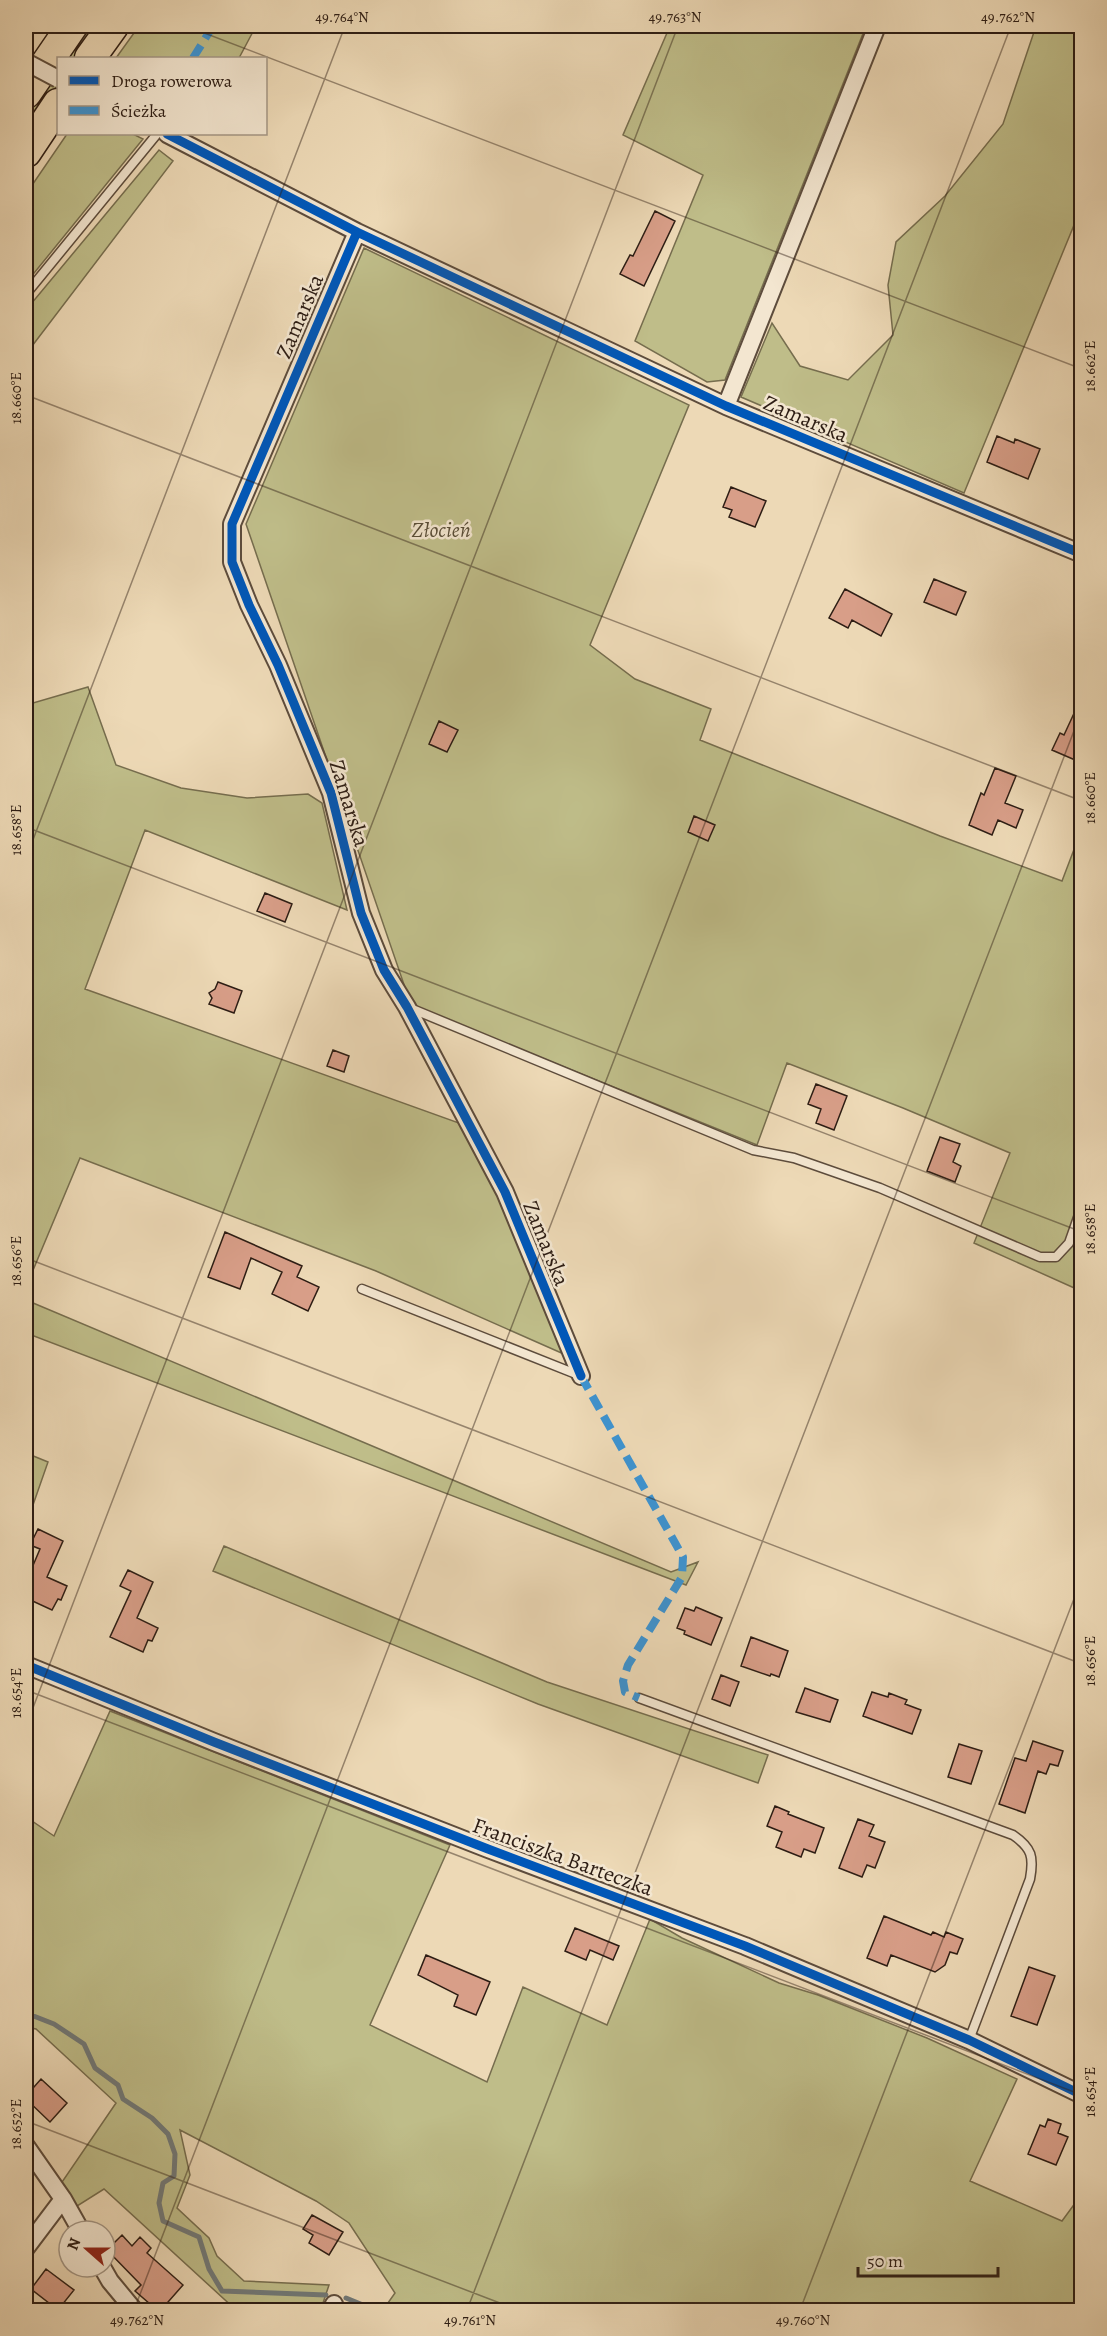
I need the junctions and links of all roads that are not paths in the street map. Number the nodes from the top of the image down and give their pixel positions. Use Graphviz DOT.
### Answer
graph roads {
  1 [pos="72,26"];
  2 [pos="113,26"];
  3 [pos="877,26"];
  4 [pos="91,57"];
  5 [pos="26,62"];
  6 [pos="57,78"];
  7 [pos="26,93"];
  8 [pos="57,106"];
  9 [pos="156,135"];
  10 [pos="169,135"];
  11 [pos="26,152"];
  12 [pos="357,232"];
  13 [pos="26,294"];
  14 [pos="726,406"];
  15 [pos="1082,554"];
  16 [pos="407,1007"];
  17 [pos="1082,1206"];
  18 [pos="362,1289"];
  19 [pos="581,1376"];
  20 [pos="26,1665"];
  21 [pos="639,1698"];
  22 [pos="969,2040"];
  23 [pos="1082,2095"];
  24 [pos="26,2146"];
  25 [pos="63,2199"];
  26 [pos="74,2219"];
  27 [pos="26,2248"];
  28 [pos="109,2279"];
  29 [pos="134,2310"];
  1 -- 7 [label="highway"];
  2 -- 4 [label="highway"];
  3 -- 14 [label="street"];
  5 -- 6 [label="street, bridge"];
  8 -- 11 [label="highway"];
  9 -- 13 [label="lane"];
  10 -- 12 [label="street, Zamarska"];
  12 -- 14 [label="street, Zamarska"];
  12 -- 16 [label="street, Zamarska"];
  14 -- 15 [label="street, Zamarska"];
  16 -- 17 [label="lane"];
  16 -- 19 [label="street, Zamarska"];
  18 -- 19 [label="lane, Zamarska"];
  20 -- 22 [label="street, Franciszka Barteczka"];
  21 -- 22 [label="lane"];
  22 -- 23 [label="street, Franciszka Barteczka"];
  24 -- 25 [label="street"];
  25 -- 26 [label="street"];
  25 -- 27 [label="street"];
  28 -- 29 [label="street"];
}
